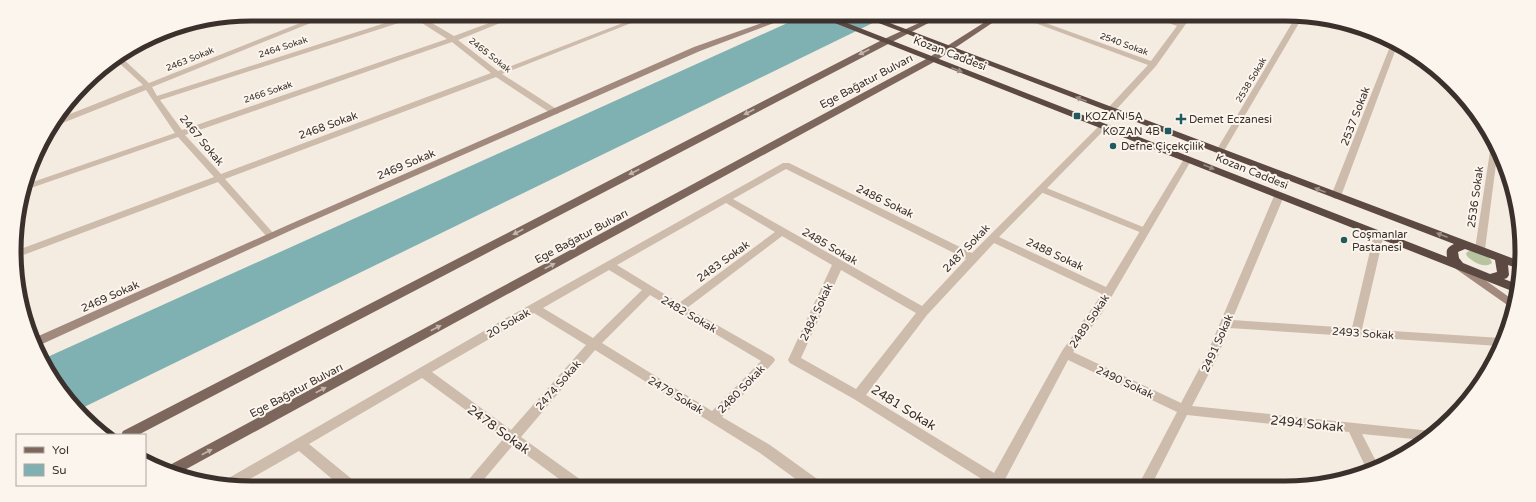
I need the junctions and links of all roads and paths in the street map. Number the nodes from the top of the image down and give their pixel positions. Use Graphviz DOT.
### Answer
graph roads {
  1 [pos="312,21"];
  2 [pos="396,21"];
  3 [pos="424,21"];
  4 [pos="501,21"];
  5 [pos="633,21"];
  6 [pos="775,21"];
  7 [pos="833,21"];
  8 [pos="878,21"];
  9 [pos="929,21"];
  10 [pos="992,21"];
  11 [pos="1033,21"];
  12 [pos="1168,21"];
  13 [pos="1184,21"];
  14 [pos="1297,21"];
  15 [pos="1181,25"];
  16 [pos="908,32"];
  17 [pos="453,39"];
  18 [pos="884,42"];
  19 [pos="951,48"];
  20 [pos="1393,48"];
  21 [pos="931,60"];
  22 [pos="121,61"];
  23 [pos="1153,64"];
  24 [pos="497,74"];
  25 [pos="148,86"];
  26 [pos="155,99"];
  27 [pos="1110,110"];
  28 [pos="555,112"];
  29 [pos="62,120"];
  30 [pos="1103,127"];
  31 [pos="180,134"];
  32 [pos="1220,151"];
  33 [pos="1493,154"];
  34 [pos="1188,159"];
  35 [pos="786,165"];
  36 [pos="218,177"];
  37 [pos="31,185"];
  38 [pos="1042,189"];
  39 [pos="1279,196"];
  40 [pos="1336,196"];
  41 [pos="726,199"];
  42 [pos="1145,231"];
  43 [pos="782,232"];
  44 [pos="1379,234"];
  45 [pos="271,236"];
  46 [pos="992,238"];
  47 [pos="1465,244"];
  48 [pos="1480,249"];
  49 [pos="21,253"];
  50 [pos="973,258"];
  51 [pos="1501,258"];
  52 [pos="1515,263"];
  53 [pos="838,264"];
  54 [pos="609,265"];
  55 [pos="1458,265"];
  56 [pos="1490,278"];
  57 [pos="1512,287"];
  58 [pos="648,290"];
  59 [pos="1108,292"];
  60 [pos="1509,303"];
  61 [pos="535,308"];
  62 [pos="679,308"];
  63 [pos="923,312"];
  64 [pos="1226,324"];
  65 [pos="1356,333"];
  66 [pos="40,340"];
  67 [pos="1496,342"];
  68 [pos="593,345"];
  69 [pos="1066,354"];
  70 [pos="769,360"];
  71 [pos="794,360"];
  72 [pos="423,372"];
  73 [pos="858,396"];
  74 [pos="1184,410"];
  75 [pos="713,418"];
  76 [pos="1353,428"];
  77 [pos="129,434"];
  78 [pos="1422,435"];
  79 [pos="513,438"];
  80 [pos="300,444"];
  81 [pos="1370,464"];
  82 [pos="176,468"];
  83 [pos="237,481"];
  84 [pos="344,481"];
  85 [pos="475,481"];
  86 [pos="572,481"];
  87 [pos="809,481"];
  88 [pos="992,481"];
  89 [pos="996,481"];
  90 [pos="1147,481"];
  1 -- 25 [label="street, 2463 Sokak"];
  2 -- 26 [label="street, 2464 Sokak"];
  3 -- 17 [label="street, 2465 Sokak"];
  4 -- 17 [label="street, 2466 Sokak"];
  5 -- 24 [label="street, 2468 Sokak"];
  6 -- 28 [label="street, 2469 Sokak"];
  7 -- 18 [label="highway, Kozan Caddesi"];
  8 -- 16 [label="highway, Kozan Caddesi"];
  9 -- 16 [label="main road"];
  10 -- 19 [label="main road, Ege Bağatur Bulvarı"];
  11 -- 23 [label="street, 2540 Sokak"];
  12 -- 15 [label="street"];
  13 -- 15 [label="street"];
  14 -- 32 [label="street, 2538 Sokak"];
  15 -- 23 [label="street"];
  16 -- 18 [label="main road"];
  16 -- 19 [label="highway, Kozan Caddesi"];
  17 -- 24 [label="street, 2465 Sokak"];
  17 -- 31 [label="street, 2466 Sokak"];
  18 -- 21 [label="highway, Kozan Caddesi"];
  18 -- 77 [label="main road, one-way"];
  19 -- 21 [label="main road, Ege Bağatur Bulvarı"];
  27 -- 19 [label="highway, Kozan Caddesi, one-way"];
  20 -- 40 [label="street, 2537 Sokak"];
  21 -- 30 [label="highway, Kozan Caddesi, one-way"];
  82 -- 21 [label="main road, Ege Bağatur Bulvarı, one-way"];
  22 -- 25 [label="street, 2467 Sokak"];
  23 -- 27 [label="street"];
  24 -- 28 [label="street, 2465 Sokak"];
  24 -- 36 [label="street, 2468 Sokak"];
  25 -- 26 [label="street, 2467 Sokak"];
  25 -- 29 [label="street, 2463 Sokak"];
  26 -- 31 [label="street, 2467 Sokak"];
  27 -- 32 [label="highway, Kozan Caddesi"];
  28 -- 45 [label="street, 2469 Sokak"];
  30 -- 34 [label="highway, Kozan Caddesi"];
  30 -- 38 [label="street, 2487 Sokak"];
  31 -- 36 [label="street, 2467 Sokak"];
  31 -- 37 [label="street, 2466 Sokak"];
  40 -- 32 [label="highway, Kozan Caddesi, one-way"];
  33 -- 48 [label="street, 2536 Sokak"];
  34 -- 39 [label="highway, Kozan Caddesi, one-way"];
  34 -- 42 [label="street, 2489 Sokak"];
  35 -- 41 [label="street, 20 Sokak"];
  35 -- 50 [label="street, 2486 Sokak"];
  36 -- 45 [label="street, 2467 Sokak"];
  36 -- 49 [label="street, 2468 Sokak"];
  38 -- 42 [label="lane"];
  38 -- 46 [label="street, 2487 Sokak"];
  39 -- 44 [label="highway, Kozan Caddesi"];
  39 -- 64 [label="street, 2491 Sokak"];
  47 -- 40 [label="highway, Kozan Caddesi, one-way"];
  41 -- 43 [label="street, 2485 Sokak"];
  41 -- 54 [label="street, 20 Sokak"];
  42 -- 59 [label="street, 2489 Sokak"];
  43 -- 53 [label="street, 2485 Sokak"];
  43 -- 62 [label="street, 2483 Sokak"];
  44 -- 55 [label="highway, Kozan Caddesi"];
  44 -- 65 [label="street"];
  45 -- 66 [label="street, 2469 Sokak"];
  46 -- 50 [label="street, 2487 Sokak"];
  46 -- 59 [label="street, 2488 Sokak"];
  47 -- 48 [label="highway, Kozan Caddesi"];
  47 -- 55 [label="highway"];
  48 -- 51 [label="highway, Kozan Caddesi"];
  50 -- 63 [label="street, 2487 Sokak"];
  51 -- 52 [label="highway, Kozan Caddesi"];
  51 -- 56 [label="highway"];
  53 -- 63 [label="street, 2485 Sokak"];
  53 -- 71 [label="street, 2484 Sokak"];
  54 -- 58 [label="street, 2482 Sokak"];
  54 -- 61 [label="street, 20 Sokak"];
  55 -- 56 [label="highway, Kozan Caddesi"];
  55 -- 60 [label="street"];
  56 -- 57 [label="highway, Kozan Caddesi"];
  58 -- 62 [label="street, 2482 Sokak"];
  58 -- 68 [label="street, 2474 Sokak"];
  59 -- 69 [label="street, 2489 Sokak"];
  61 -- 68 [label="street, 2479 Sokak"];
  61 -- 72 [label="street, 20 Sokak"];
  62 -- 70 [label="street, 2482 Sokak"];
  63 -- 73 [label="street, 2487 Sokak"];
  64 -- 65 [label="street, 2493 Sokak"];
  64 -- 74 [label="street, 2491 Sokak"];
  65 -- 67 [label="street, 2493 Sokak"];
  68 -- 75 [label="street, 2479 Sokak"];
  68 -- 79 [label="street, 2474 Sokak"];
  69 -- 74 [label="street, 2490 Sokak"];
  69 -- 89 [label="street, 2489 Sokak"];
  70 -- 75 [label="street, 2480 Sokak"];
  71 -- 73 [label="street, 2481 Sokak"];
  72 -- 79 [label="street, 2478 Sokak"];
  72 -- 80 [label="street, 20 Sokak"];
  73 -- 88 [label="street, 2481 Sokak"];
  74 -- 76 [label="street, 2494 Sokak"];
  74 -- 90 [label="street, 2491 Sokak"];
  75 -- 87 [label="street, 2479 Sokak"];
  76 -- 78 [label="street, 2494 Sokak"];
  76 -- 81 [label="street"];
  79 -- 85 [label="street, 2474 Sokak"];
  79 -- 86 [label="street, 2478 Sokak"];
  80 -- 83 [label="street, 20 Sokak"];
  80 -- 84 [label="street"];
}
